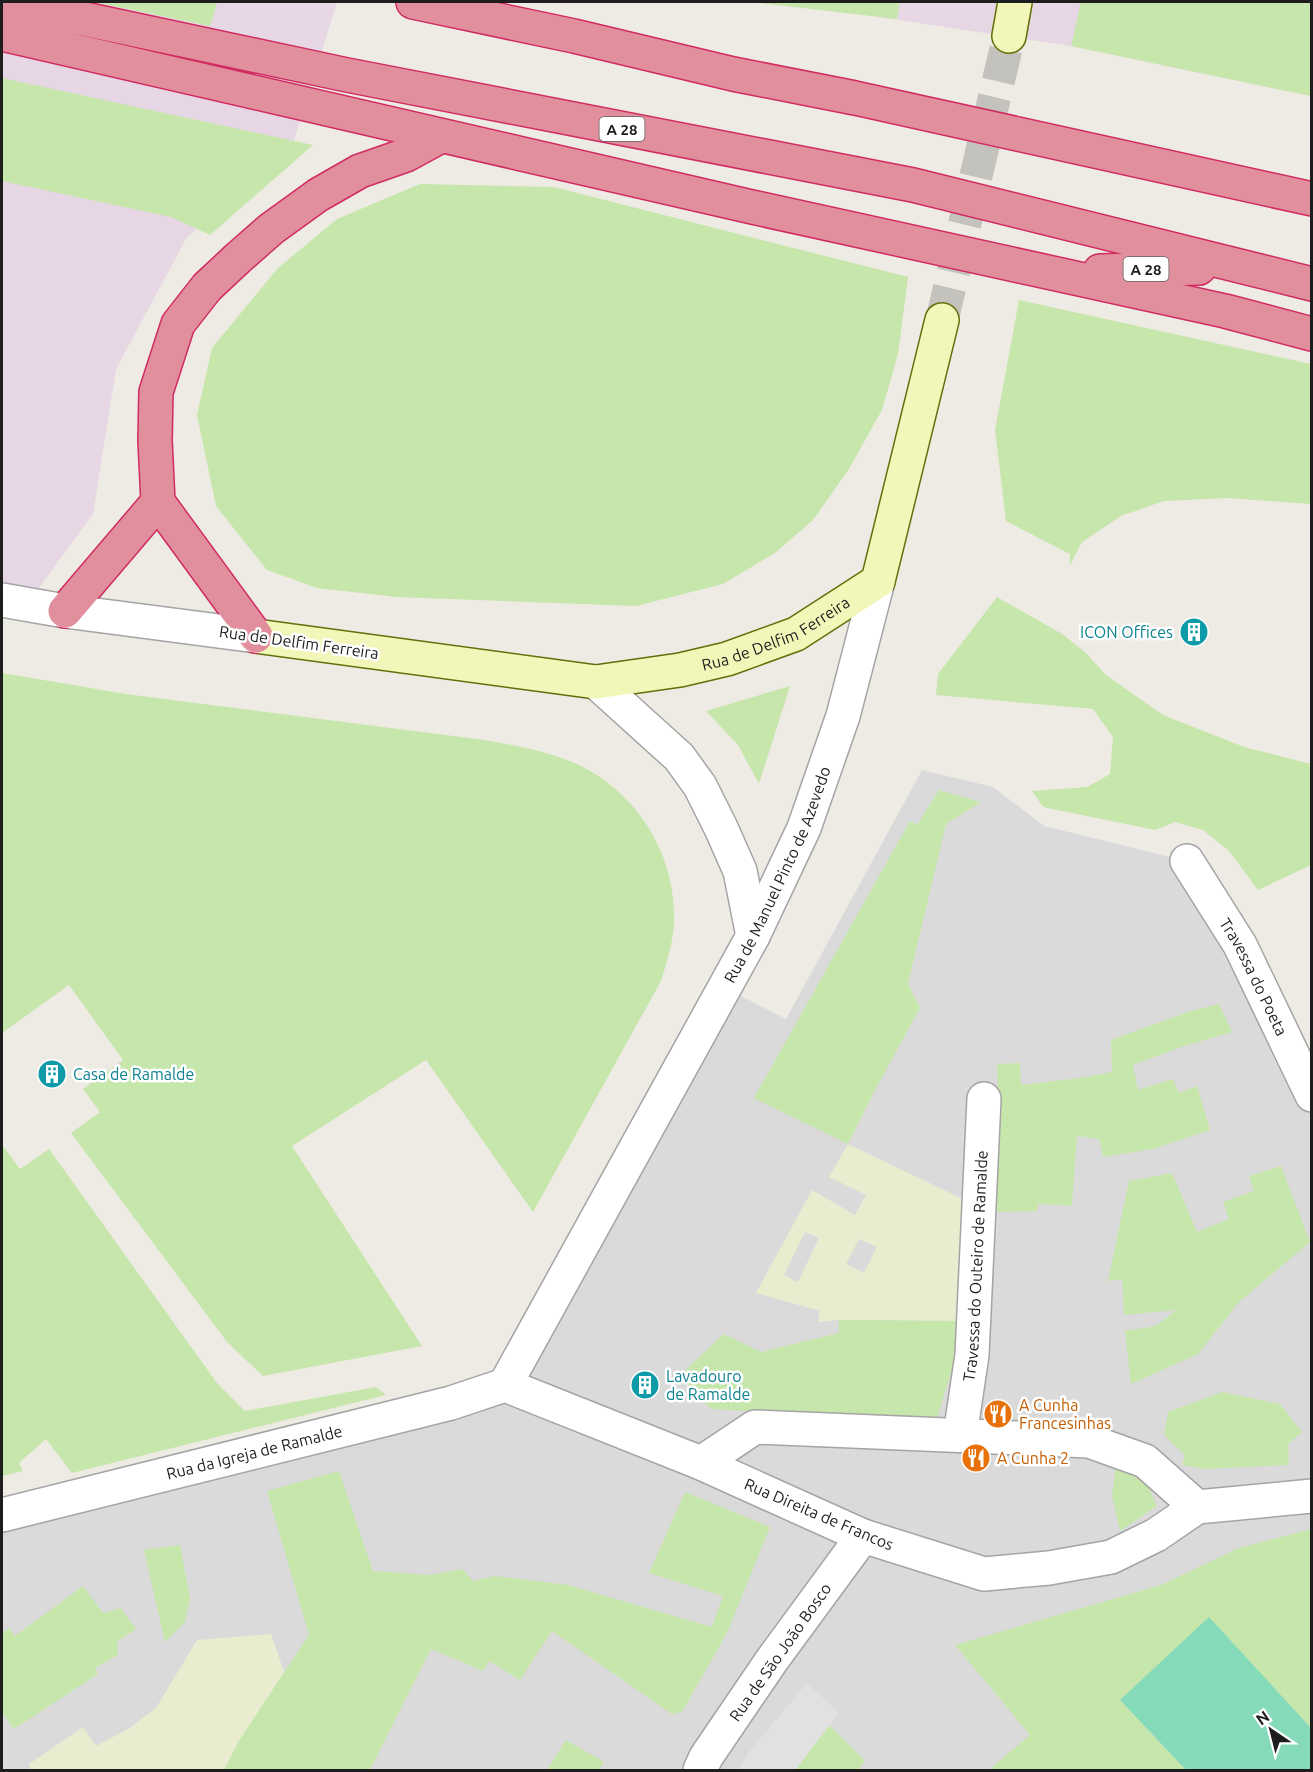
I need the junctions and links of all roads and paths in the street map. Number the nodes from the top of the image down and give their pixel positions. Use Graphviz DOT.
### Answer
graph roads {
  1 [pos="5,2"];
  2 [pos="413,2"];
  3 [pos="1015,2"];
  4 [pos="2,34"];
  5 [pos="1009,36"];
  6 [pos="441,136"];
  7 [pos="1311,199"];
  8 [pos="1238,267"];
  9 [pos="1054,272"];
  10 [pos="1311,284"];
  11 [pos="942,320"];
  12 [pos="1311,334"];
  13 [pos="158,502"];
  14 [pos="878,580"];
  15 [pos="2,600"];
  16 [pos="64,611"];
  17 [pos="256,636"];
  18 [pos="596,682"];
  19 [pos="1187,861"];
  20 [pos="753,936"];
  21 [pos="1311,1095"];
  22 [pos="984,1099"];
  23 [pos="505,1385"];
  24 [pos="960,1435"];
  25 [pos="701,1463"];
  26 [pos="1311,1496"];
  27 [pos="1197,1507"];
  28 [pos="2,1515"];
  29 [pos="864,1536"];
  30 [pos="700,1770"];
  1 -- 8 [label="highway, A 28"];
  2 -- 7 [label="highway"];
  3 -- 5 [label="main road"];
  4 -- 6 [label="highway, A 28"];
  6 -- 9 [label="highway, A 28"];
  6 -- 13 [label="highway"];
  8 -- 9 [label="highway, A 28"];
  8 -- 10 [label="highway, A 28"];
  9 -- 12 [label="highway, A 28"];
  11 -- 14 [label="main road, Rua de Manuel Pinto de Azevedo"];
  13 -- 16 [label="highway"];
  13 -- 17 [label="highway"];
  14 -- 18 [label="main road, Rua de Delfim Ferreira"];
  14 -- 20 [label="street, Rua de Manuel Pinto de Azevedo"];
  15 -- 16 [label="street, Rua de Delfim Ferreira"];
  16 -- 17 [label="street, Rua de Delfim Ferreira"];
  17 -- 18 [label="main road, Rua de Delfim Ferreira"];
  18 -- 20 [label="street"];
  19 -- 21 [label="street, Travessa do Poeta"];
  20 -- 23 [label="street, Rua de Manuel Pinto de Azevedo"];
  22 -- 24 [label="street, Travessa do Outeiro de Ramalde"];
  23 -- 25 [label="street, Rua Direita de Francos"];
  23 -- 28 [label="street, Rua da Igreja de Ramalde"];
  24 -- 25 [label="street"];
  24 -- 27 [label="street"];
  25 -- 29 [label="street, Rua Direita de Francos"];
  26 -- 27 [label="street, Rua Direita de Francos"];
  27 -- 29 [label="street, Rua Direita de Francos"];
  29 -- 30 [label="street, Rua de São João Bosco"];
}
